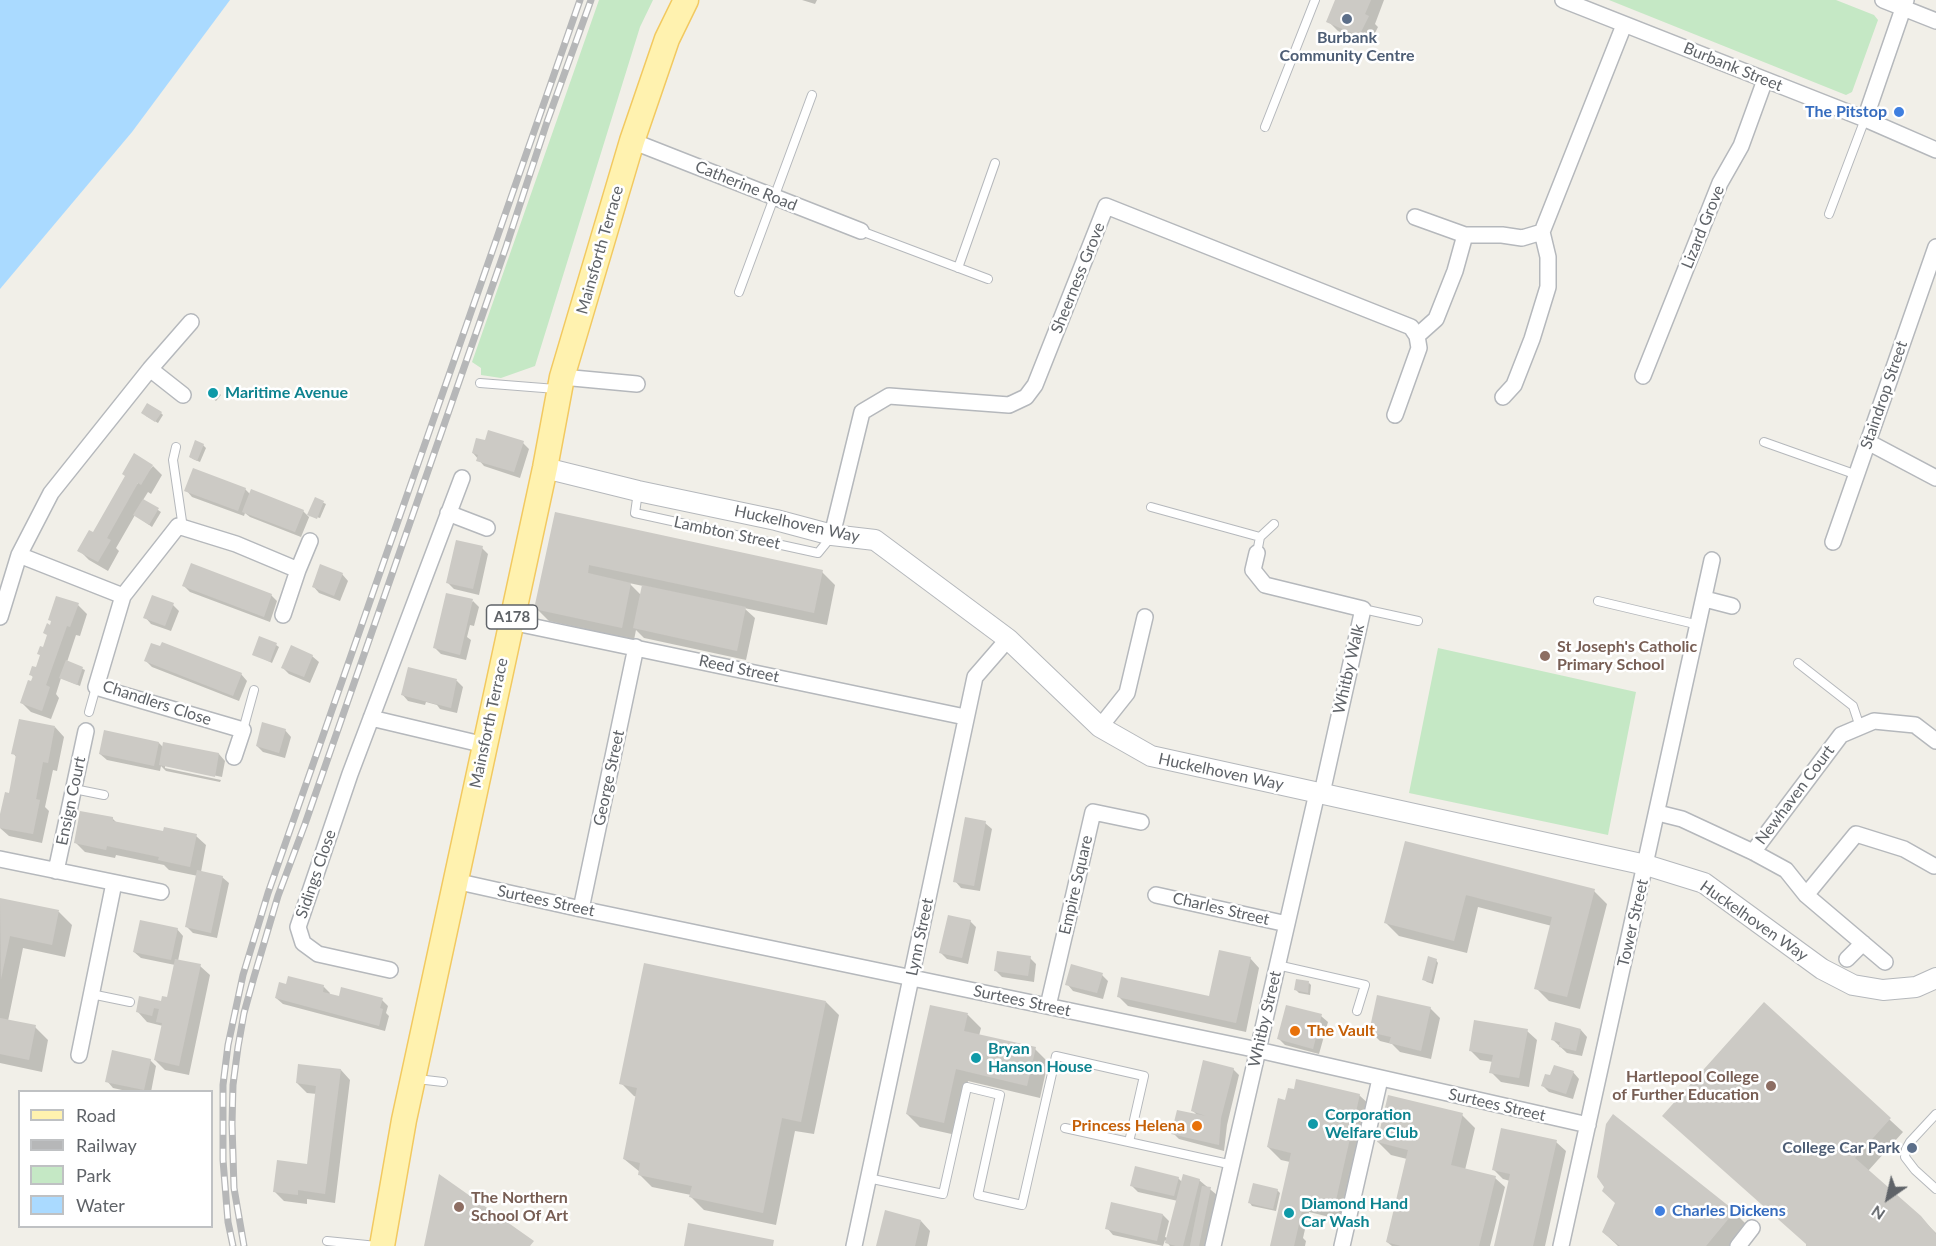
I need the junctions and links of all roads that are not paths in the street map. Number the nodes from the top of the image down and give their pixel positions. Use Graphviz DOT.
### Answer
graph roads {
  1 [pos="686,0"];
  2 [pos="1315,0"];
  3 [pos="1563,0"];
  4 [pos="1883,0"];
  5 [pos="1904,4"];
  6 [pos="1936,21"];
  7 [pos="1624,24"];
  8 [pos="1765,80"];
  9 [pos="812,95"];
  10 [pos="1865,120"];
  11 [pos="1265,127"];
  12 [pos="632,141"];
  13 [pos="1936,150"];
  14 [pos="995,163"];
  15 [pos="774,197"];
  16 [pos="1829,214"];
  17 [pos="1415,217"];
  18 [pos="861,231"];
  19 [pos="1542,232"];
  20 [pos="1465,235"];
  21 [pos="1936,248"];
  22 [pos="958,268"];
  23 [pos="988,279"];
  24 [pos="739,292"];
  25 [pos="191,322"];
  26 [pos="1418,336"];
  27 [pos="150,369"];
  28 [pos="1643,376"];
  29 [pos="480,383"];
  30 [pos="561,383"];
  31 [pos="637,384"];
  32 [pos="183,395"];
  33 [pos="1503,397"];
  34 [pos="1395,415"];
  35 [pos="1764,442"];
  36 [pos="1868,442"];
  37 [pos="176,447"];
  38 [pos="545,468"];
  39 [pos="1857,475"];
  40 [pos="462,478"];
  41 [pos="1936,478"];
  42 [pos="1151,507"];
  43 [pos="448,513"];
  44 [pos="1274,524"];
  45 [pos="183,528"];
  46 [pos="487,528"];
  47 [pos="832,535"];
  48 [pos="1260,537"];
  49 [pos="310,541"];
  50 [pos="1833,542"];
  51 [pos="1257,553"];
  52 [pos="19,555"];
  53 [pos="1712,560"];
  54 [pos="298,570"];
  55 [pos="123,596"];
  56 [pos="1704,599"];
  57 [pos="1599,601"];
  58 [pos="1732,606"];
  59 [pos="1363,609"];
  60 [pos="283,615"];
  61 [pos="0,617"];
  62 [pos="1145,617"];
  63 [pos="1418,621"];
  64 [pos="511,622"];
  65 [pos="1699,625"];
  66 [pos="1008,639"];
  67 [pos="636,647"];
  68 [pos="1798,663"];
  69 [pos="96,687"];
  70 [pos="254,690"];
  71 [pos="88,712"];
  72 [pos="965,717"];
  73 [pos="371,718"];
  74 [pos="1100,727"];
  75 [pos="1860,727"];
  76 [pos="243,730"];
  77 [pos="86,731"];
  78 [pos="1936,741"];
  79 [pos="484,745"];
  80 [pos="234,757"];
  81 [pos="74,789"];
  82 [pos="1319,793"];
  83 [pos="104,795"];
  84 [pos="1658,813"];
  85 [pos="1141,822"];
  86 [pos="1753,852"];
  87 [pos="0,859"];
  88 [pos="1646,865"];
  89 [pos="1934,866"];
  90 [pos="56,871"];
  91 [pos="455,881"];
  92 [pos="114,883"];
  93 [pos="161,892"];
  94 [pos="1156,895"];
  95 [pos="1806,895"];
  96 [pos="581,909"];
  97 [pos="1287,924"];
  98 [pos="1863,943"];
  99 [pos="1848,959"];
  100 [pos="1885,962"];
  101 [pos="1277,965"];
  102 [pos="390,970"];
  103 [pos="912,978"];
  104 [pos="1936,978"];
  105 [pos="91,994"];
  106 [pos="130,1002"];
  107 [pos="1048,1006"];
  108 [pos="1358,1011"];
  109 [pos="1258,1050"];
  110 [pos="79,1055"];
  111 [pos="413,1078"];
  112 [pos="1380,1078"];
  113 [pos="443,1082"];
  114 [pos="1936,1114"];
  115 [pos="1588,1125"];
  116 [pos="1065,1128"];
  117 [pos="1129,1142"];
  118 [pos="1233,1165"];
  119 [pos="868,1178"];
  120 [pos="1936,1189"];
  121 [pos="1752,1228"];
  122 [pos="327,1241"];
  123 [pos="377,1246"];
  124 [pos="382,1246"];
  125 [pos="854,1246"];
  126 [pos="1213,1246"];
  127 [pos="1342,1246"];
  128 [pos="1561,1246"];
  129 [pos="1738,1246"];
  1 -- 12 [label="main road, Mainsforth Terrace / A178"];
  2 -- 11 [label="lane"];
  3 -- 7 [label="street, Burbank Street"];
  4 -- 5 [label="street"];
  5 -- 6 [label="street"];
  5 -- 10 [label="street"];
  7 -- 8 [label="street, Burbank Street"];
  7 -- 19 [label="street"];
  8 -- 10 [label="street, Burbank Street"];
  8 -- 28 [label="street, Lizard Grove"];
  9 -- 15 [label="lane"];
  10 -- 13 [label="street, Burbank Street"];
  10 -- 16 [label="lane"];
  12 -- 15 [label="street, Catherine Road"];
  12 -- 30 [label="main road, Mainsforth Terrace / A178"];
  14 -- 22 [label="lane"];
  15 -- 18 [label="street, Catherine Road"];
  15 -- 24 [label="lane"];
  17 -- 20 [label="street"];
  18 -- 22 [label="lane"];
  19 -- 20 [label="street"];
  19 -- 33 [label="street"];
  20 -- 26 [label="street"];
  21 -- 36 [label="street, Staindrop Street"];
  22 -- 23 [label="lane"];
  25 -- 27 [label="street"];
  26 -- 34 [label="street"];
  26 -- 47 [label="street, Sheerness Grove"];
  27 -- 32 [label="street"];
  27 -- 52 [label="street"];
  29 -- 30 [label="lane"];
  30 -- 31 [label="street"];
  30 -- 38 [label="main road, Mainsforth Terrace / A178"];
  35 -- 39 [label="lane"];
  36 -- 39 [label="street, Staindrop Street"];
  36 -- 41 [label="street"];
  37 -- 45 [label="lane"];
  38 -- 47 [label="street, Huckelhoven Way"];
  38 -- 64 [label="main road, Mainsforth Terrace / A178"];
  39 -- 50 [label="street, Staindrop Street"];
  40 -- 43 [label="street, Sidings Close"];
  42 -- 48 [label="lane"];
  43 -- 46 [label="street"];
  43 -- 73 [label="street, Sidings Close"];
  44 -- 48 [label="lane"];
  45 -- 54 [label="street"];
  45 -- 55 [label="street, Chandlers Close"];
  47 -- 66 [label="street, Huckelhoven Way"];
  48 -- 51 [label="lane"];
  49 -- 54 [label="street"];
  51 -- 59 [label="street, Whitby Walk"];
  52 -- 55 [label="street"];
  52 -- 61 [label="street"];
  53 -- 56 [label="street, Tower Street"];
  54 -- 60 [label="street"];
  55 -- 69 [label="street, Chandlers Close"];
  56 -- 58 [label="street"];
  56 -- 65 [label="street, Tower Street"];
  57 -- 65 [label="lane"];
  59 -- 63 [label="lane"];
  59 -- 82 [label="street, Whitby Walk"];
  62 -- 74 [label="street"];
  64 -- 67 [label="street, Reed Street"];
  64 -- 79 [label="main road, Mainsforth Terrace / A178"];
  65 -- 84 [label="street, Tower Street"];
  66 -- 72 [label="street, Lynn Street"];
  66 -- 74 [label="street, Huckelhoven Way"];
  67 -- 72 [label="street, Reed Street"];
  67 -- 96 [label="street, George Street"];
  68 -- 75 [label="lane"];
  69 -- 71 [label="lane"];
  69 -- 76 [label="street, Chandlers Close"];
  70 -- 76 [label="lane"];
  72 -- 103 [label="street, Lynn Street"];
  73 -- 79 [label="street"];
  73 -- 102 [label="street, Sidings Close"];
  74 -- 82 [label="street, Huckelhoven Way"];
  75 -- 78 [label="street, Newhaven Court"];
  75 -- 86 [label="street, Newhaven Court"];
  76 -- 80 [label="street"];
  77 -- 81 [label="street, Ensign Court"];
  79 -- 91 [label="main road, Mainsforth Terrace / A178"];
  81 -- 83 [label="lane"];
  81 -- 90 [label="street, Ensign Court"];
  82 -- 88 [label="street, Huckelhoven Way"];
  82 -- 97 [label="street, Whitby Street"];
  84 -- 86 [label="street"];
  84 -- 88 [label="street, Tower Street"];
  85 -- 107 [label="street, Empire Square"];
  86 -- 95 [label="street"];
  87 -- 90 [label="street"];
  88 -- 104 [label="street, Huckelhoven Way"];
  88 -- 115 [label="street, Tower Street"];
  89 -- 95 [label="street"];
  90 -- 92 [label="street"];
  91 -- 96 [label="street, Surtees Street"];
  91 -- 111 [label="main road, Mainsforth Terrace / A178"];
  92 -- 93 [label="street"];
  92 -- 105 [label="street"];
  94 -- 97 [label="street, Charles Street"];
  95 -- 98 [label="street"];
  96 -- 103 [label="street, Surtees Street"];
  97 -- 101 [label="street, Whitby Street"];
  98 -- 99 [label="street"];
  98 -- 100 [label="street"];
  101 -- 108 [label="lane"];
  101 -- 109 [label="street, Whitby Street"];
  103 -- 107 [label="street, Surtees Street"];
  103 -- 119 [label="street, Lynn Street"];
  105 -- 106 [label="lane"];
  105 -- 110 [label="street"];
  107 -- 109 [label="street, Surtees Street"];
  109 -- 112 [label="street, Surtees Street"];
  109 -- 118 [label="street, Whitby Street"];
  111 -- 113 [label="lane"];
  111 -- 124 [label="main road, Mainsforth Terrace / A178"];
  112 -- 115 [label="street, Surtees Street"];
  112 -- 127 [label="street"];
  114 -- 120 [label="lane"];
  115 -- 128 [label="street, Tower Street"];
  116 -- 117 [label="lane"];
  117 -- 118 [label="lane"];
  117 -- 119 [label="lane"];
  118 -- 126 [label="street, Whitby Street"];
  119 -- 125 [label="street, Lynn Street"];
  121 -- 129 [label="street"];
  122 -- 123 [label="lane"];
}
